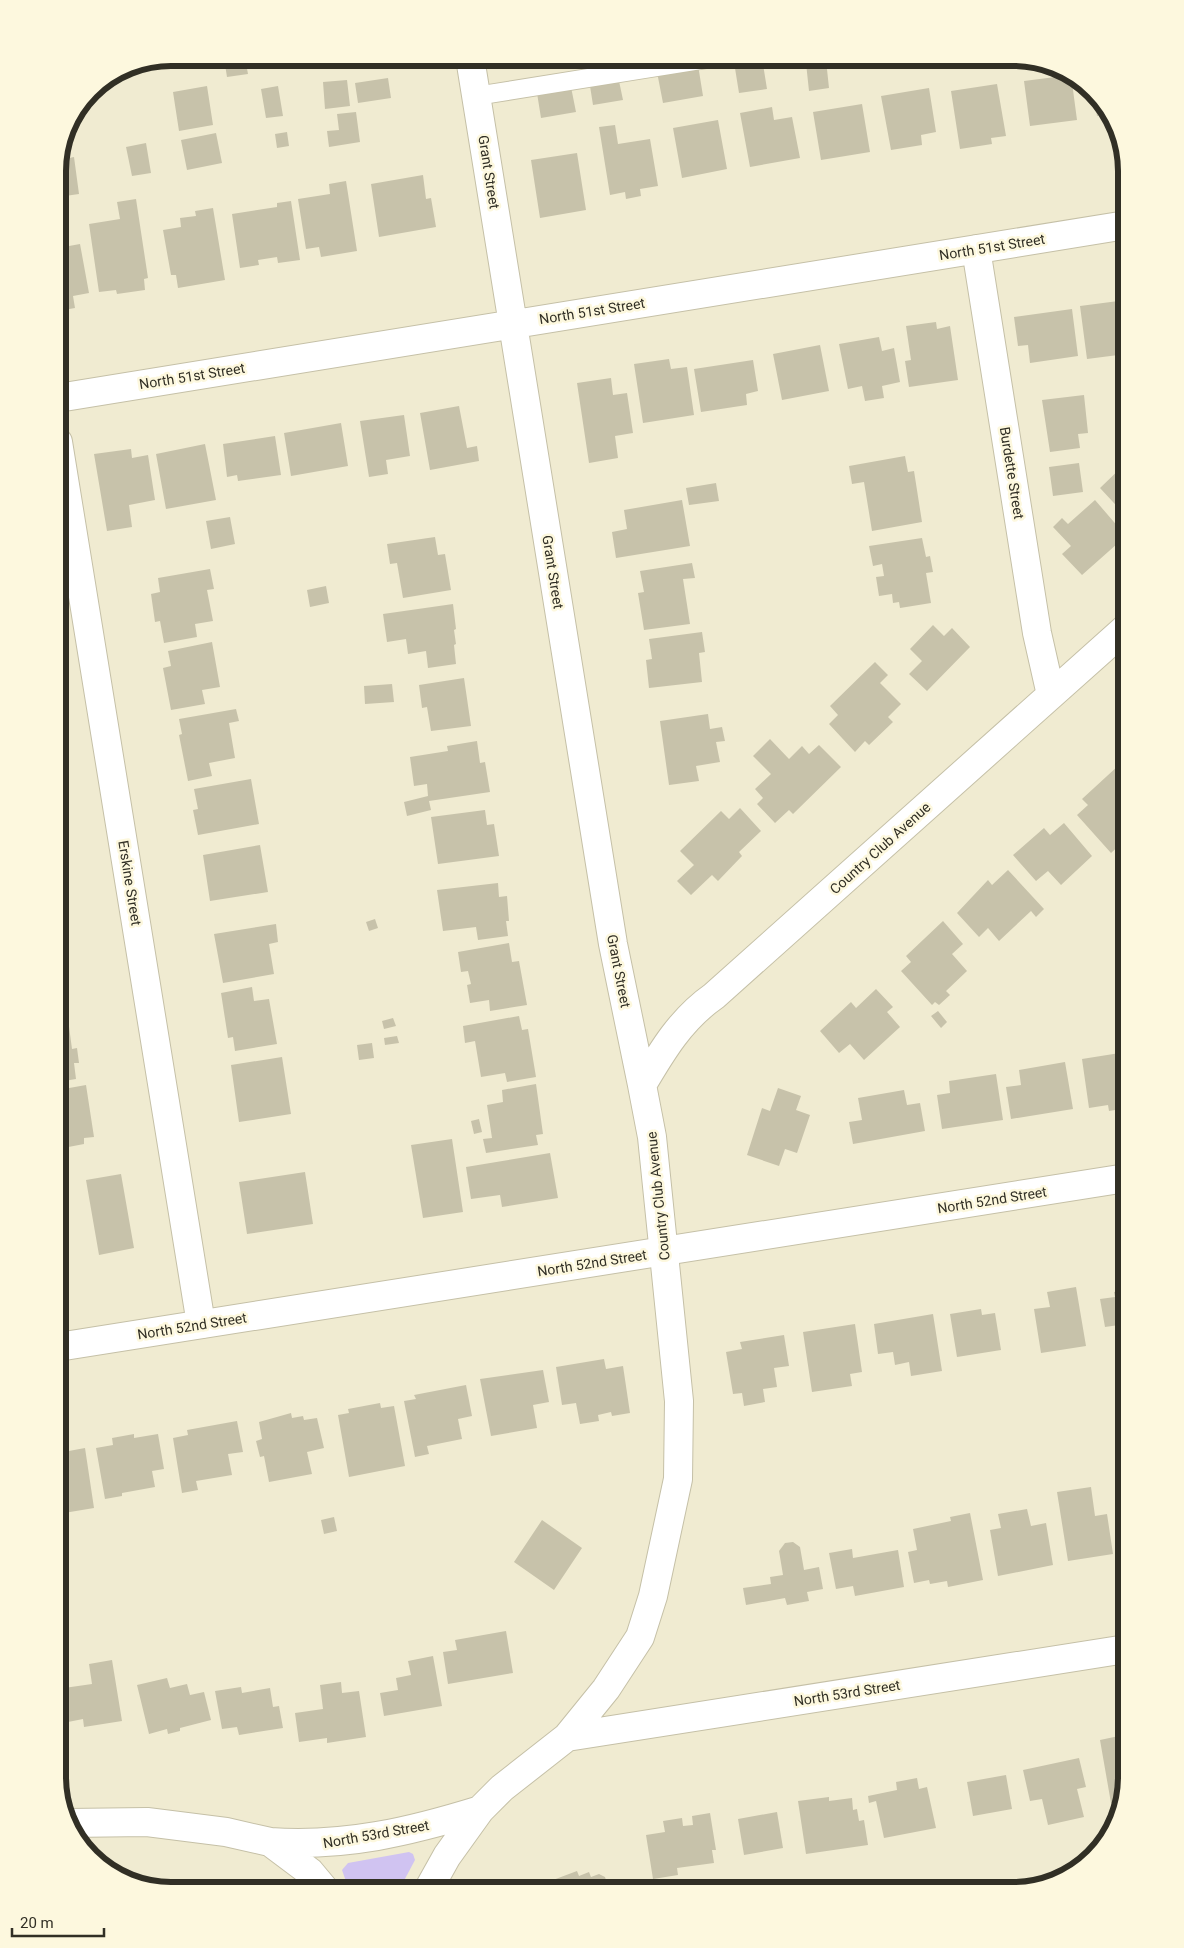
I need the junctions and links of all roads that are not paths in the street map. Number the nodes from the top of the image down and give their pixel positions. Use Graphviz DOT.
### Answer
graph roads {
  1 [pos="471,66"];
  2 [pos="663,66"];
  3 [pos="476,96"];
  4 [pos="1118,226"];
  5 [pos="976,249"];
  6 [pos="514,324"];
  7 [pos="66,397"];
  8 [pos="66,491"];
  9 [pos="1118,635"];
  10 [pos="1051,695"];
  11 [pos="642,1085"];
  12 [pos="1118,1179"];
  13 [pos="664,1252"];
  14 [pos="201,1324"];
  15 [pos="66,1346"];
  16 [pos="1118,1650"];
  17 [pos="568,1737"];
  18 [pos="480,1810"];
  19 [pos="77,1823"];
  20 [pos="270,1842"];
  21 [pos="318,1882"];
  22 [pos="432,1882"];
  1 -- 3 [label="street, Grant Street"];
  2 -- 3 [label="lane"];
  3 -- 6 [label="street, Grant Street"];
  4 -- 5 [label="street, North 51st Street"];
  5 -- 6 [label="street, North 51st Street"];
  5 -- 10 [label="street, Burdette Street"];
  6 -- 7 [label="street, North 51st Street"];
  6 -- 11 [label="street, Grant Street"];
  8 -- 14 [label="street, Erskine Street"];
  9 -- 10 [label="street, Country Club Avenue"];
  10 -- 11 [label="street, Country Club Avenue"];
  11 -- 13 [label="street, Country Club Avenue"];
  12 -- 13 [label="street, North 52nd Street"];
  13 -- 14 [label="street, North 52nd Street"];
  13 -- 17 [label="street, Country Club Avenue"];
  14 -- 15 [label="street, North 52nd Street"];
  16 -- 17 [label="street, North 53rd Street"];
  17 -- 18 [label="street, Country Club Avenue"];
  18 -- 20 [label="street, North 53rd Street"];
  18 -- 22 [label="street, Country Club Avenue"];
  19 -- 20 [label="street, North 53rd Street"];
  20 -- 21 [label="street, North 53rd Street"];
}
